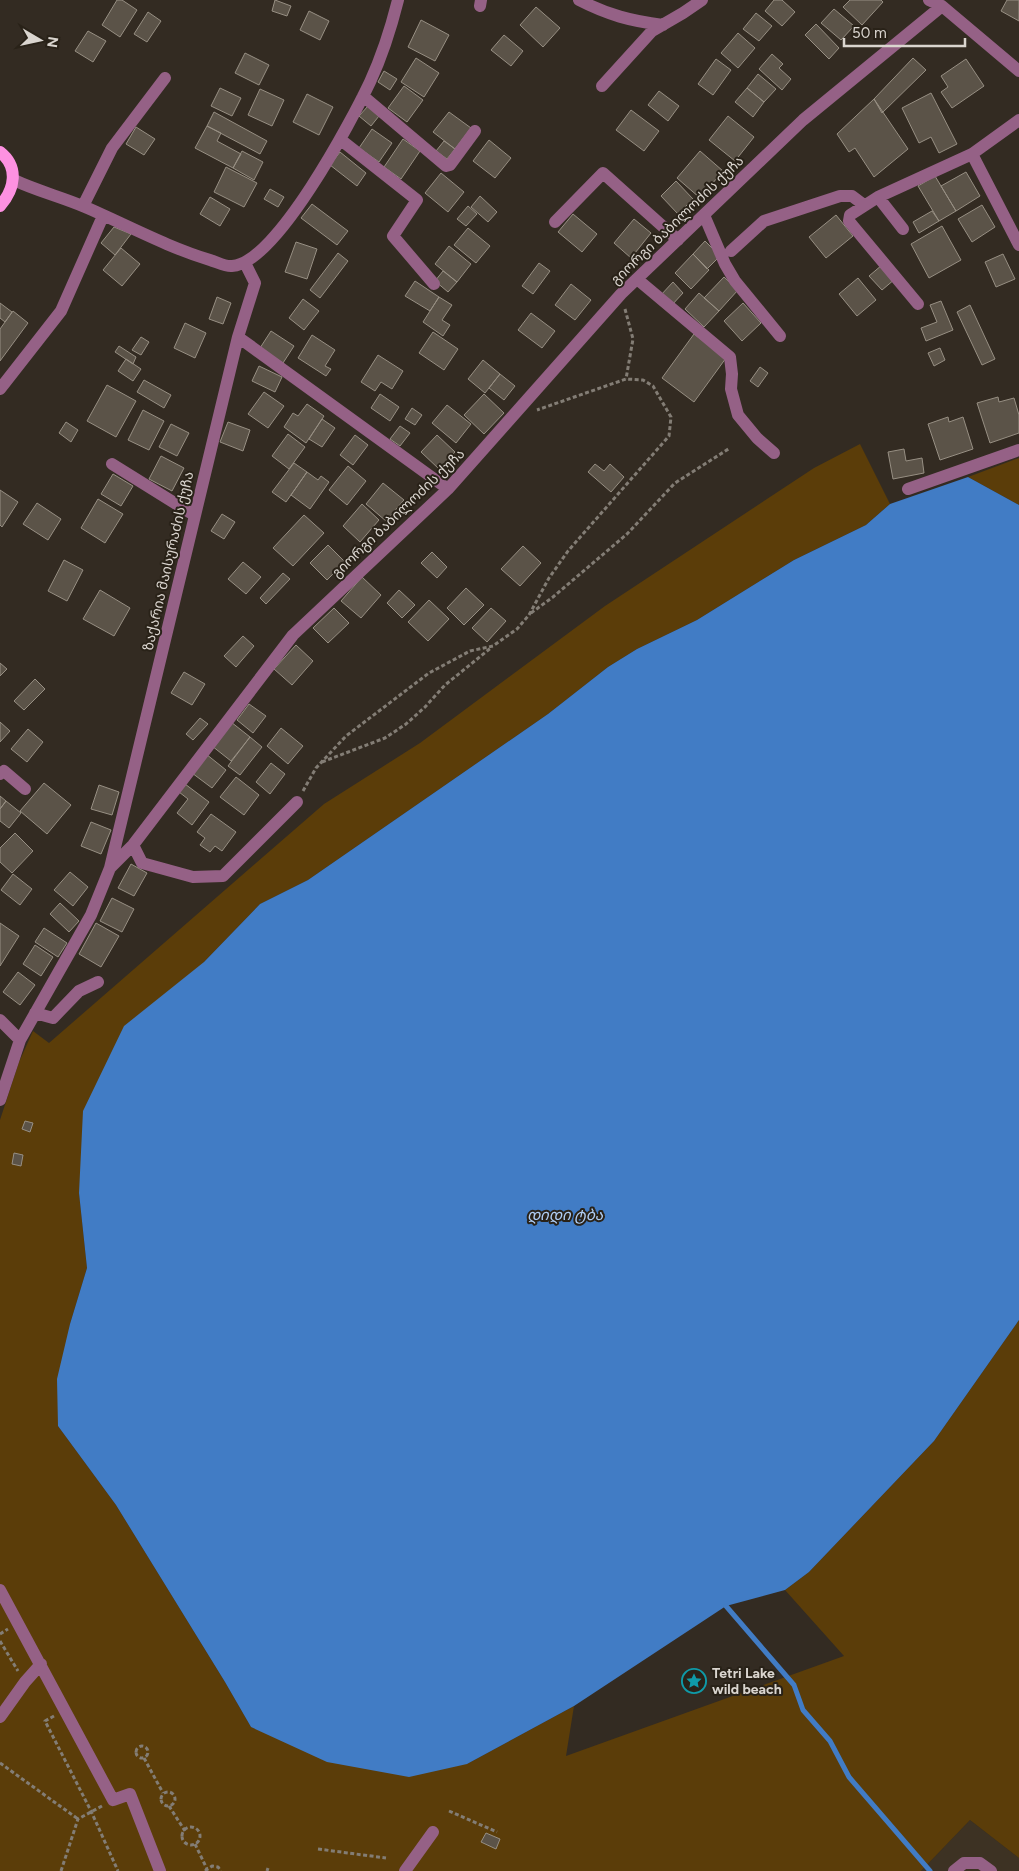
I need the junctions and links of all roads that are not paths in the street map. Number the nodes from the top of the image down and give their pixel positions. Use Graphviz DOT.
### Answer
graph roads {
  1 [pos="398,0"];
  2 [pos="579,0"];
  3 [pos="702,0"];
  4 [pos="930,0"];
  5 [pos="942,6"];
  6 [pos="663,24"];
  7 [pos="1019,71"];
  8 [pos="166,78"];
  9 [pos="602,86"];
  10 [pos="363,96"];
  11 [pos="1019,120"];
  12 [pos="475,132"];
  13 [pos="341,140"];
  14 [pos="0,152"];
  15 [pos="972,154"];
  16 [pos="14,180"];
  17 [pos="878,197"];
  18 [pos="864,205"];
  19 [pos="0,206"];
  20 [pos="82,206"];
  21 [pos="704,215"];
  22 [pos="103,216"];
  23 [pos="555,222"];
  24 [pos="902,229"];
  25 [pos="678,240"];
  26 [pos="1019,245"];
  27 [pos="731,251"];
  28 [pos="245,263"];
  29 [pos="637,279"];
  30 [pos="434,284"];
  31 [pos="918,304"];
  32 [pos="780,336"];
  33 [pos="238,337"];
  34 [pos="0,390"];
  35 [pos="1019,450"];
  36 [pos="774,453"];
  37 [pos="112,464"];
  38 [pos="908,488"];
  39 [pos="448,489"];
  40 [pos="194,515"];
  41 [pos="0,774"];
  42 [pos="25,789"];
  43 [pos="297,802"];
  44 [pos="133,845"];
  45 [pos="110,868"];
  46 [pos="98,982"];
  47 [pos="35,1014"];
  48 [pos="0,1020"];
  49 [pos="20,1040"];
  50 [pos="0,1100"];
  51 [pos="0,1590"];
  52 [pos="41,1664"];
  53 [pos="0,1717"];
  54 [pos="433,1832"];
  55 [pos="160,1871"];
  56 [pos="405,1871"];
  57 [pos="954,1871"];
  58 [pos="991,1871"];
  1 -- 10 [label="street"];
  2 -- 6 [label="street"];
  3 -- 6 [label="street"];
  4 -- 5 [label="street"];
  5 -- 7 [label="street"];
  5 -- 21 [label="street, გიორგი ბაბილოძის ქუჩა"];
  6 -- 9 [label="street"];
  8 -- 20 [label="street"];
  10 -- 12 [label="street"];
  10 -- 13 [label="street"];
  11 -- 15 [label="street"];
  13 -- 28 [label="street"];
  13 -- 30 [label="street"];
  14 -- 16 [label="main road"];
  15 -- 17 [label="street"];
  15 -- 26 [label="street"];
  16 -- 19 [label="main road"];
  16 -- 20 [label="street"];
  17 -- 18 [label="street"];
  17 -- 24 [label="street"];
  18 -- 27 [label="street"];
  18 -- 31 [label="street"];
  20 -- 22 [label="street"];
  21 -- 25 [label="street, გიორგი ბაბილოძის ქუჩა"];
  21 -- 32 [label="street"];
  22 -- 28 [label="street"];
  22 -- 34 [label="street"];
  23 -- 25 [label="street"];
  25 -- 29 [label="street, გიორგი ბაბილოძის ქუჩა"];
  28 -- 33 [label="street, ზაქარია მაისურაძის ქუჩა"];
  29 -- 36 [label="street"];
  29 -- 39 [label="street, გიორგი ბაბილოძის ქუჩა"];
  33 -- 39 [label="street"];
  33 -- 40 [label="street, ზაქარია მაისურაძის ქუჩა"];
  35 -- 38 [label="street"];
  37 -- 40 [label="street"];
  39 -- 44 [label="street, გიორგი ბაბილოძის ქუჩა"];
  40 -- 45 [label="street, ზაქარია მაისურაძის ქუჩა"];
  41 -- 42 [label="street"];
  43 -- 44 [label="street"];
  44 -- 45 [label="street, გიორგი ბაბილოძის ქუჩა"];
  45 -- 47 [label="street, გიორგი ბაბილოძის ქუჩა"];
  46 -- 47 [label="street"];
  47 -- 49 [label="street, გიორგი ბაბილოძის ქუჩა"];
  48 -- 49 [label="street"];
  49 -- 50 [label="street, გიორგი ბაბილოძის ქუჩა"];
  51 -- 52 [label="street"];
  52 -- 53 [label="street"];
  52 -- 55 [label="street"];
  54 -- 56 [label="street"];
  57 -- 58 [label="street"];
}
